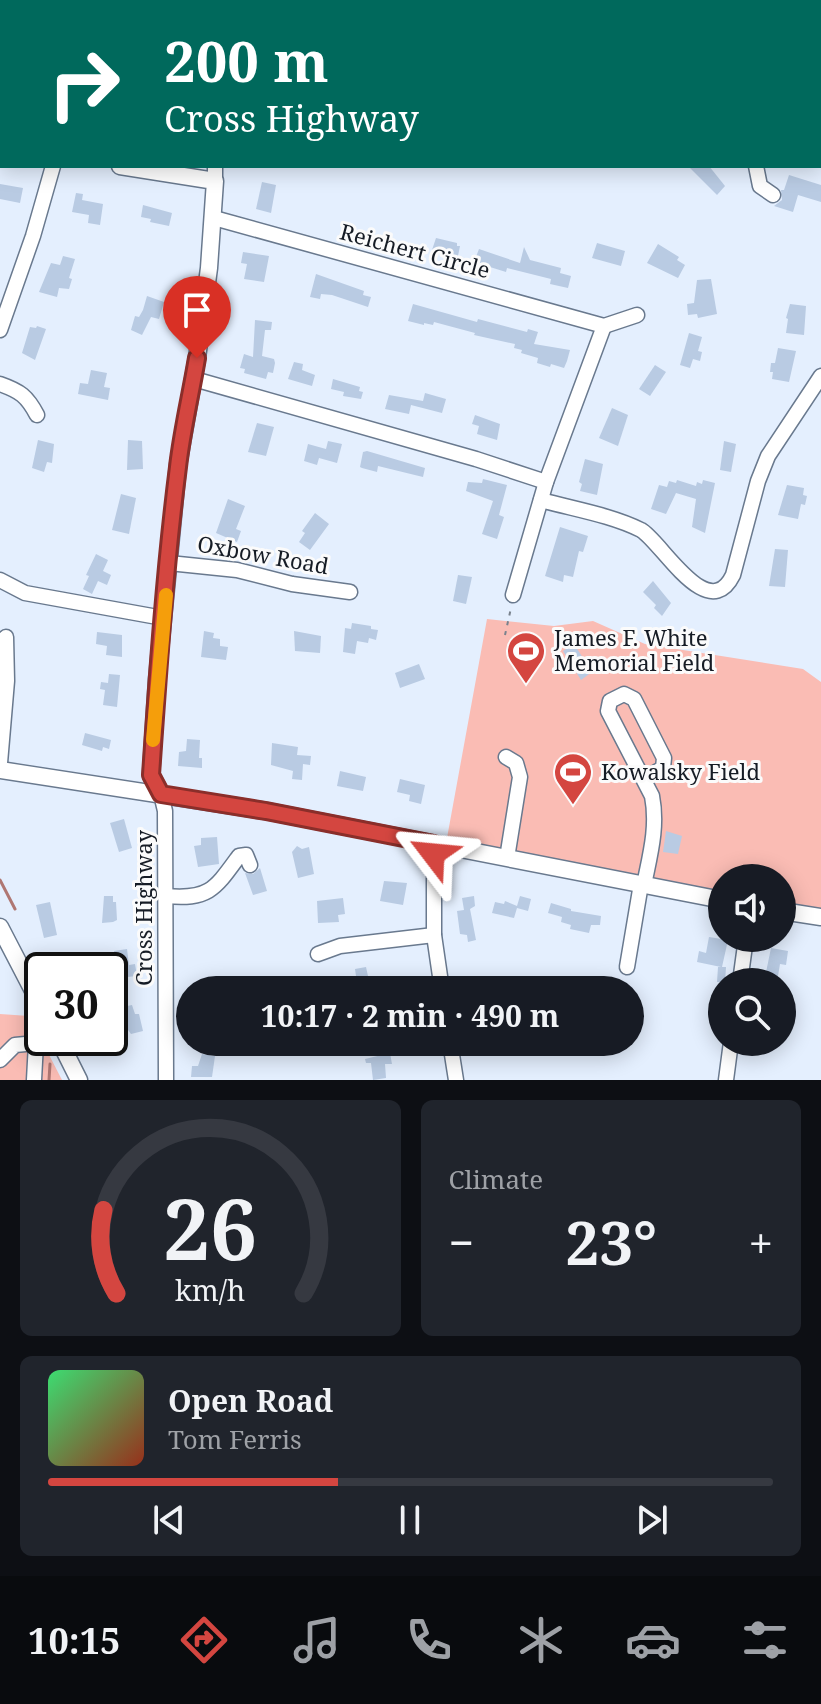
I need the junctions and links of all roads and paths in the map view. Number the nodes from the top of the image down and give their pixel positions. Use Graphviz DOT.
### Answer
graph roads {
  1 [pos="52,168"];
  2 [pos="147,168"];
  3 [pos="756,168"];
  4 [pos="215,173"];
  5 [pos="773,195"];
  6 [pos="214,218"];
  7 [pos="637,315"];
  8 [pos="604,326"];
  9 [pos="0,330"];
  10 [pos="821,376"];
  11 [pos="194,379"];
  12 [pos="0,384"];
  13 [pos="37,415"];
  14 [pos="546,482"];
  15 [pos="541,500"];
  16 [pos="169,563"];
  17 [pos="0,580"];
  18 [pos="350,592"];
  19 [pos="513,595"];
  20 [pos="163,618"];
  21 [pos="505,635"];
  22 [pos="6,637"];
  23 [pos="506,757"];
  24 [pos="0,763"];
  25 [pos="0,770"];
  26 [pos="644,779"];
  27 [pos="161,794"];
  28 [pos="434,844"];
  29 [pos="507,858"];
  30 [pos="250,865"];
  31 [pos="642,884"];
  32 [pos="166,896"];
  33 [pos="708,897"];
  34 [pos="796,913"];
  35 [pos="821,917"];
  36 [pos="0,927"];
  37 [pos="434,935"];
  38 [pos="318,954"];
  39 [pos="8,955"];
  40 [pos="627,967"];
  41 [pos="440,976"];
  42 [pos="24,980"];
  43 [pos="24,1043"];
  44 [pos="38,1056"];
  45 [pos="67,1056"];
  46 [pos="452,1056"];
  47 [pos="729,1056"];
  48 [pos="0,1060"];
  49 [pos="34,1080"];
  50 [pos="79,1080"];
  51 [pos="166,1080"];
  52 [pos="456,1080"];
  53 [pos="726,1080"];
  1 -- 9 [label="street"];
  2 -- 4 [label="main road"];
  3 -- 5 [label="street"];
  4 -- 6 [label="main road, Cross Highway"];
  6 -- 8 [label="street, Reichert Circle"];
  6 -- 11 [label="main road, Cross Highway"];
  7 -- 8 [label="street"];
  8 -- 14 [label="street"];
  10 -- 15 [label="street"];
  11 -- 14 [label="street"];
  11 -- 16 [label="main road, Cross Highway"];
  12 -- 13 [label="street"];
  14 -- 15 [label="street"];
  15 -- 19 [label="street"];
  16 -- 18 [label="street, Oxbow Road"];
  16 -- 20 [label="main road, Cross Highway"];
  17 -- 20 [label="street"];
  19 -- 21 [label="path"];
  20 -- 27 [label="main road, Cross Highway"];
  22 -- 24 [label="street"];
  23 -- 29 [label="street"];
  25 -- 27 [label="main road"];
  26 -- 26 [label="street"];
  26 -- 31 [label="street"];
  27 -- 28 [label="main road"];
  27 -- 32 [label="street, Cross Highway"];
  28 -- 29 [label="main road"];
  28 -- 37 [label="street"];
  29 -- 31 [label="main road"];
  30 -- 32 [label="street"];
  31 -- 33 [label="main road"];
  31 -- 40 [label="street"];
  32 -- 51 [label="street, Cross Highway"];
  34 -- 35 [label="main road"];
  36 -- 39 [label="main road"];
  37 -- 38 [label="street"];
  37 -- 41 [label="street"];
  39 -- 42 [label="main road"];
  43 -- 48 [label="street"];
  44 -- 49 [label="street"];
  45 -- 50 [label="main road"];
  46 -- 52 [label="street"];
  47 -- 53 [label="street"];
}
